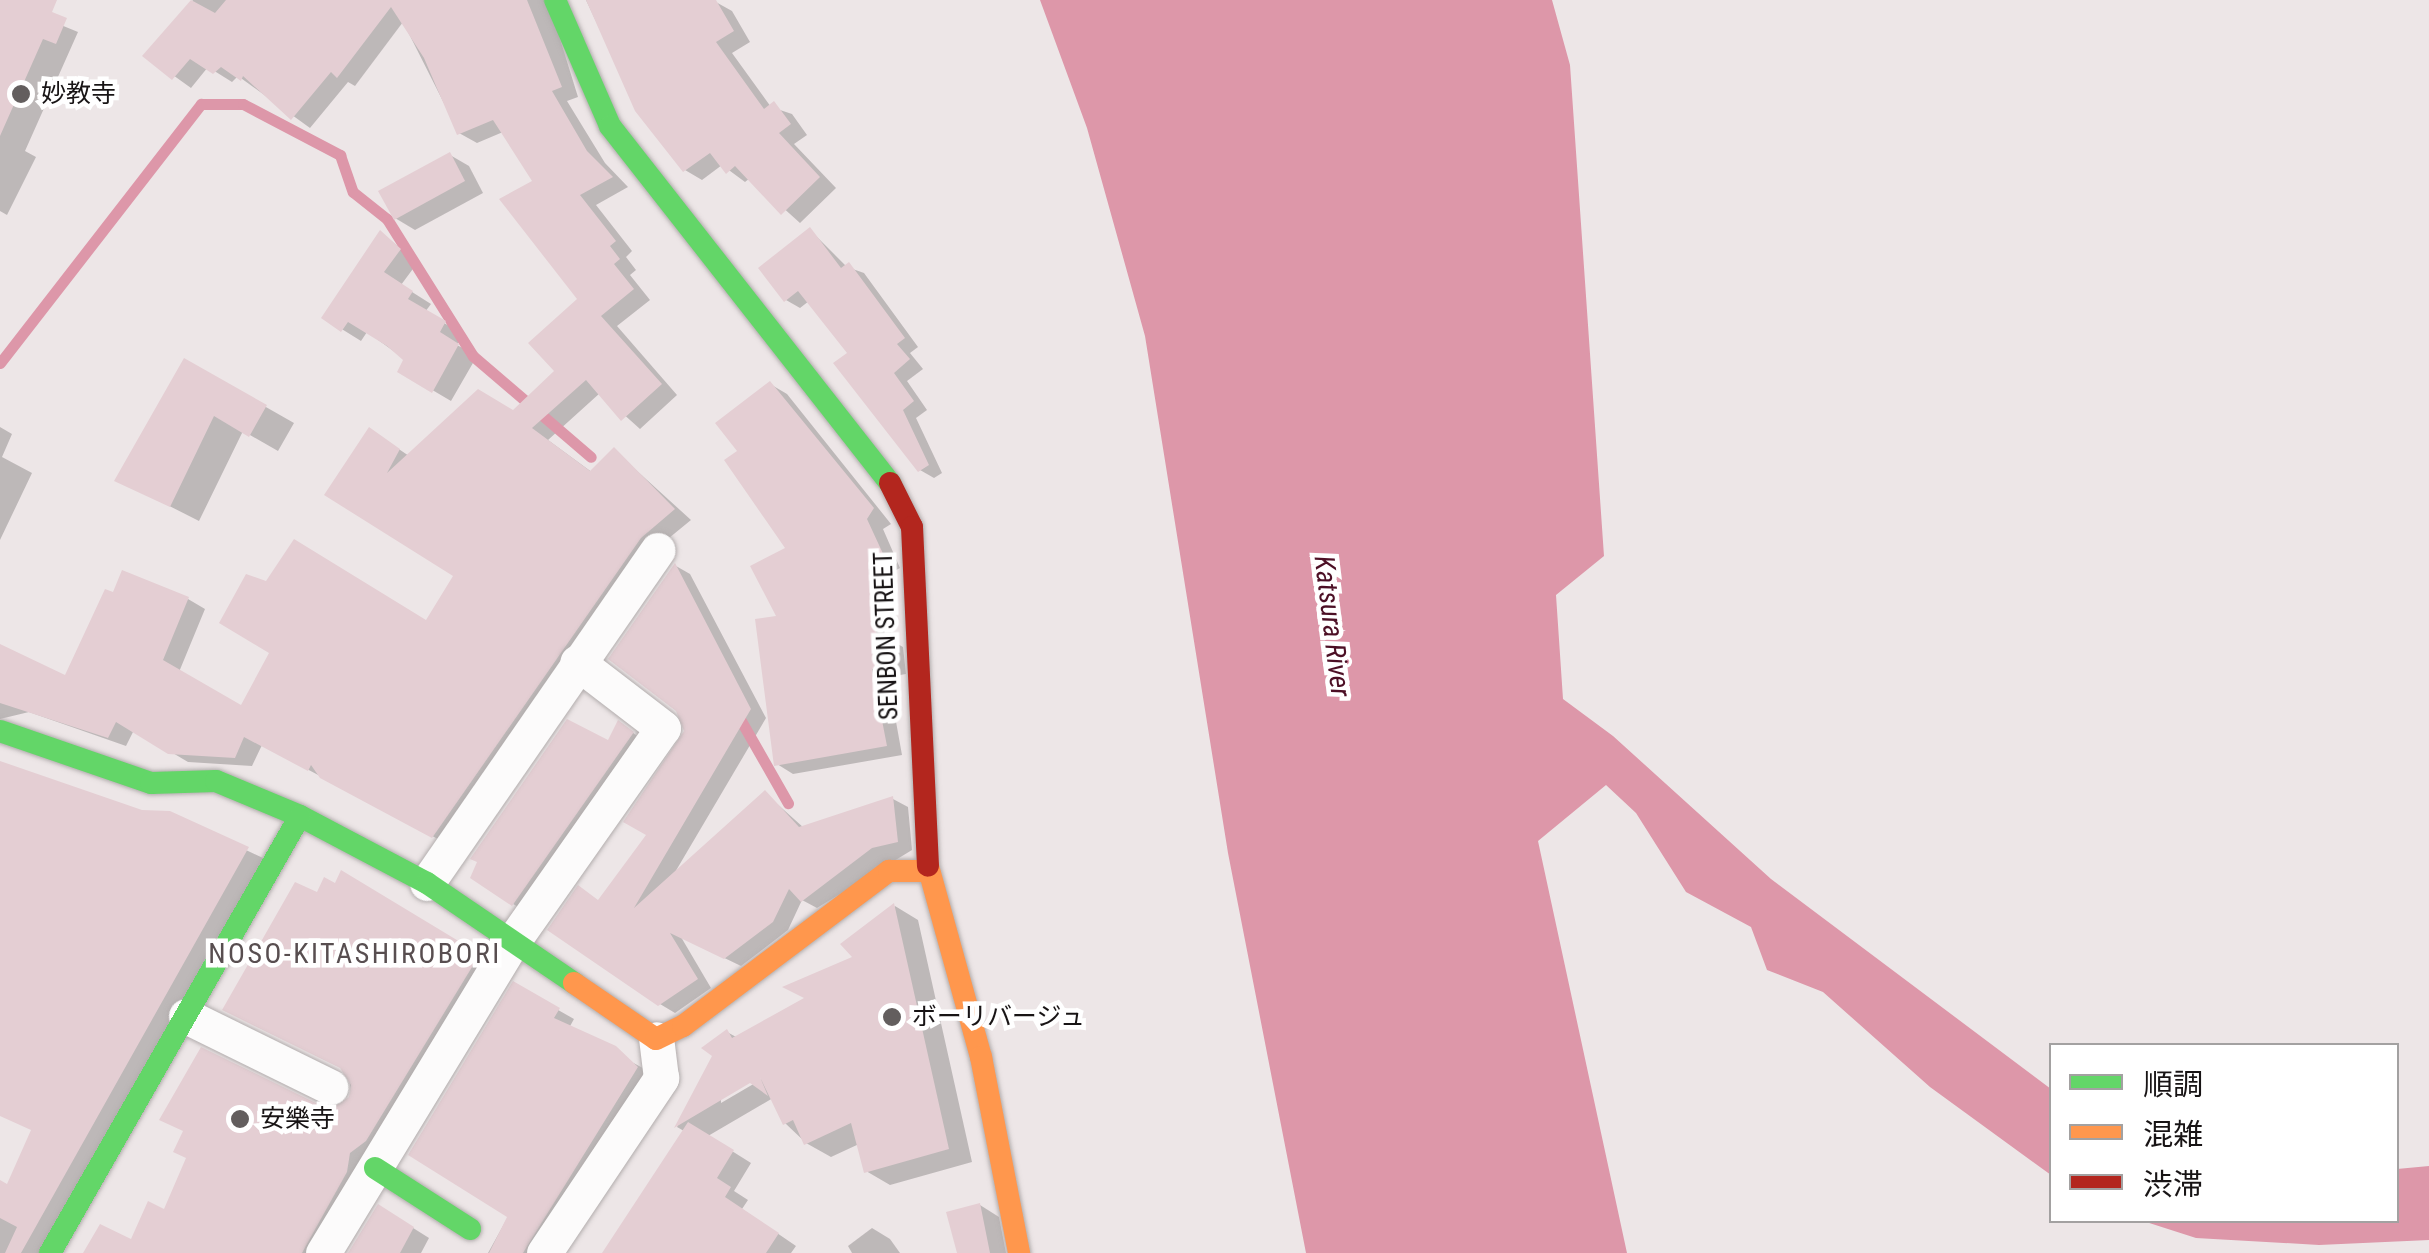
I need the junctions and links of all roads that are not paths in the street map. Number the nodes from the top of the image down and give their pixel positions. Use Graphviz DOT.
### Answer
graph roads {
  1 [pos="556,0"];
  2 [pos="658,550"];
  3 [pos="577,662"];
  4 [pos="0,731"];
  5 [pos="300,816"];
  6 [pos="928,872"];
  7 [pos="426,883"];
  8 [pos="511,944"];
  9 [pos="186,1016"];
  10 [pos="656,1039"];
  11 [pos="330,1087"];
  12 [pos="374,1168"];
  13 [pos="470,1228"];
  14 [pos="50,1253"];
  15 [pos="322,1253"];
  16 [pos="544,1253"];
  17 [pos="1019,1253"];
  1 -- 6 [label="street, SENBON STREET"];
  2 -- 3 [label="street"];
  3 -- 7 [label="street"];
  3 -- 8 [label="street"];
  4 -- 5 [label="street"];
  5 -- 7 [label="street"];
  5 -- 9 [label="street"];
  6 -- 10 [label="street"];
  6 -- 17 [label="street, SENBON STREET"];
  7 -- 8 [label="street"];
  8 -- 10 [label="street"];
  8 -- 12 [label="street"];
  9 -- 11 [label="street"];
  9 -- 14 [label="street"];
  10 -- 16 [label="street"];
  12 -- 13 [label="street"];
  12 -- 15 [label="street"];
}
